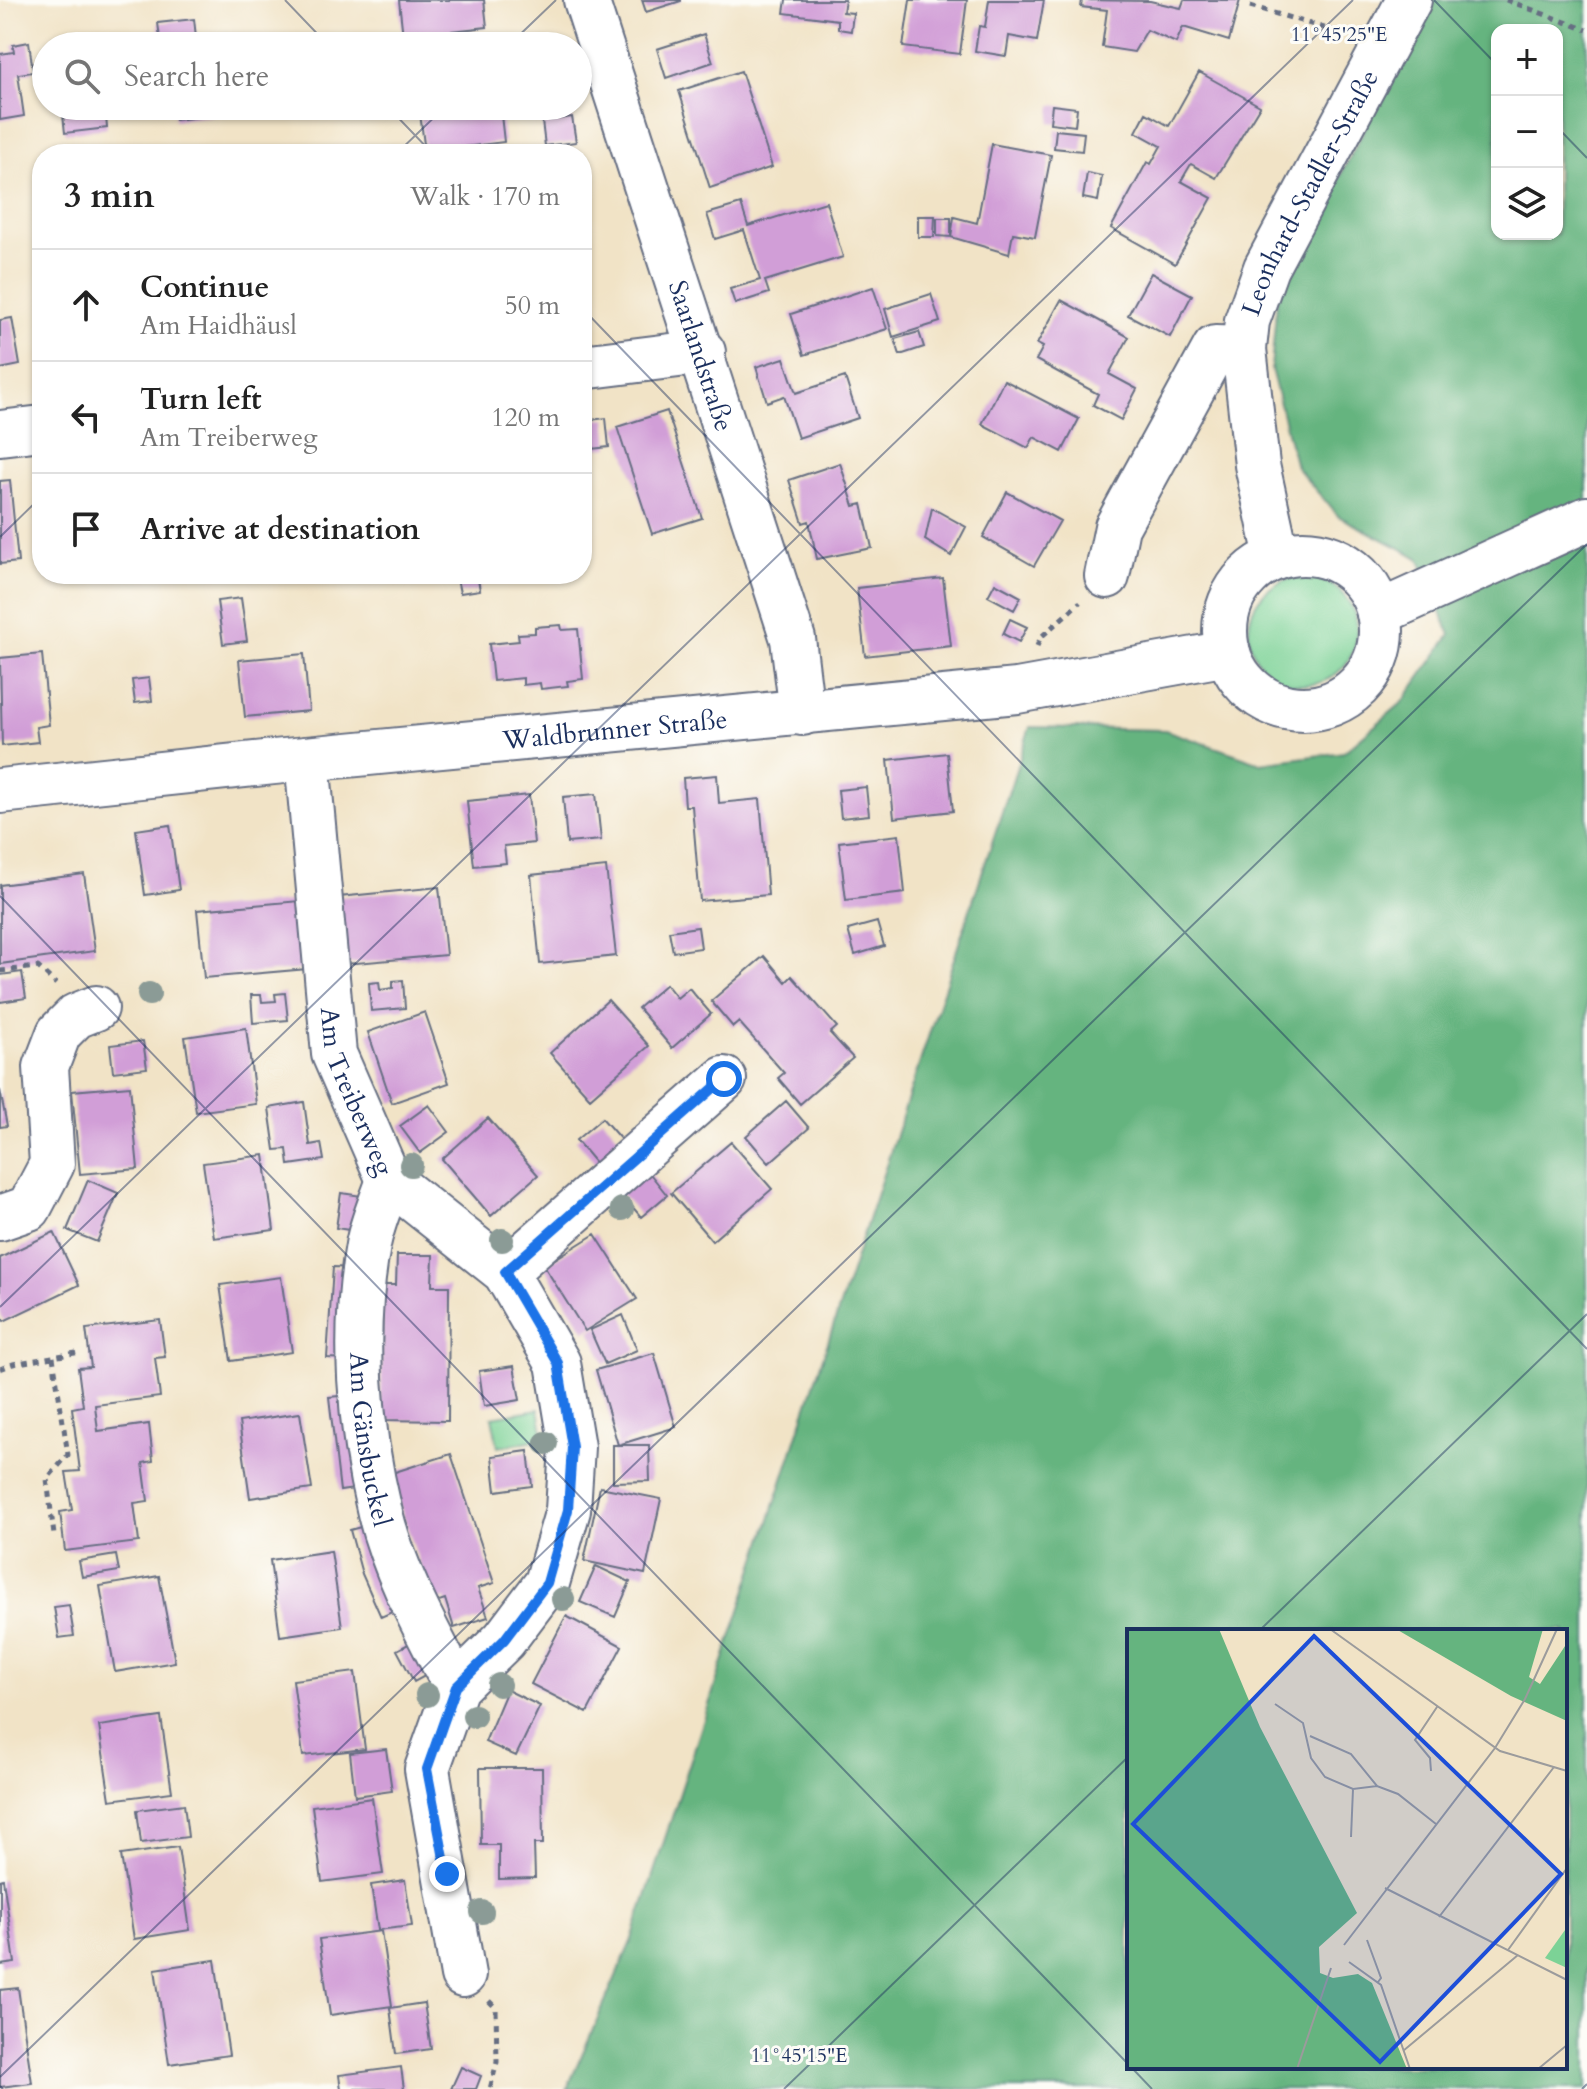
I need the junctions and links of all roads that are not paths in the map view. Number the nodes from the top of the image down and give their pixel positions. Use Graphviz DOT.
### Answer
graph roads {
  1 [pos="586,0"];
  2 [pos="1409,0"];
  3 [pos="1244,349"];
  4 [pos="703,352"];
  5 [pos="592,366"];
  6 [pos="32,429"];
  7 [pos="0,433"];
  8 [pos="1587,519"];
  9 [pos="1277,557"];
  10 [pos="1107,576"];
  11 [pos="1379,613"];
  12 [pos="1228,653"];
  13 [pos="802,713"];
  14 [pos="307,759"];
  15 [pos="0,791"];
  16 [pos="96,1008"];
  17 [pos="724,1079"];
  18 [pos="389,1180"];
  19 [pos="0,1218"];
  20 [pos="505,1272"];
  21 [pos="456,1687"];
  22 [pos="463,1975"];
  1 -- 4 [label="street, Saarlandstraße"];
  2 -- 3 [label="street, Leonhard-Stadler-Straße"];
  3 -- 9 [label="street, Leonhard-Stadler-Straße"];
  3 -- 10 [label="street, Leonhard-Stadler-Straße"];
  4 -- 5 [label="street"];
  4 -- 13 [label="street, Saarlandstraße"];
  6 -- 7 [label="street"];
  8 -- 11 [label="street"];
  9 -- 11 [label="street"];
  9 -- 12 [label="street"];
  11 -- 12 [label="street"];
  12 -- 13 [label="street, Waldbrunner Straße"];
  13 -- 14 [label="street, Waldbrunner Straße"];
  14 -- 15 [label="street, Waldbrunner Straße"];
  14 -- 18 [label="street, Am Treiberweg"];
  16 -- 19 [label="street"];
  17 -- 20 [label="street"];
  18 -- 20 [label="street, Am Treiberweg"];
  18 -- 21 [label="street, Am Gänsbuckel"];
  20 -- 21 [label="street, Am Treiberweg"];
  21 -- 22 [label="street, Am Treiberweg"];
}
